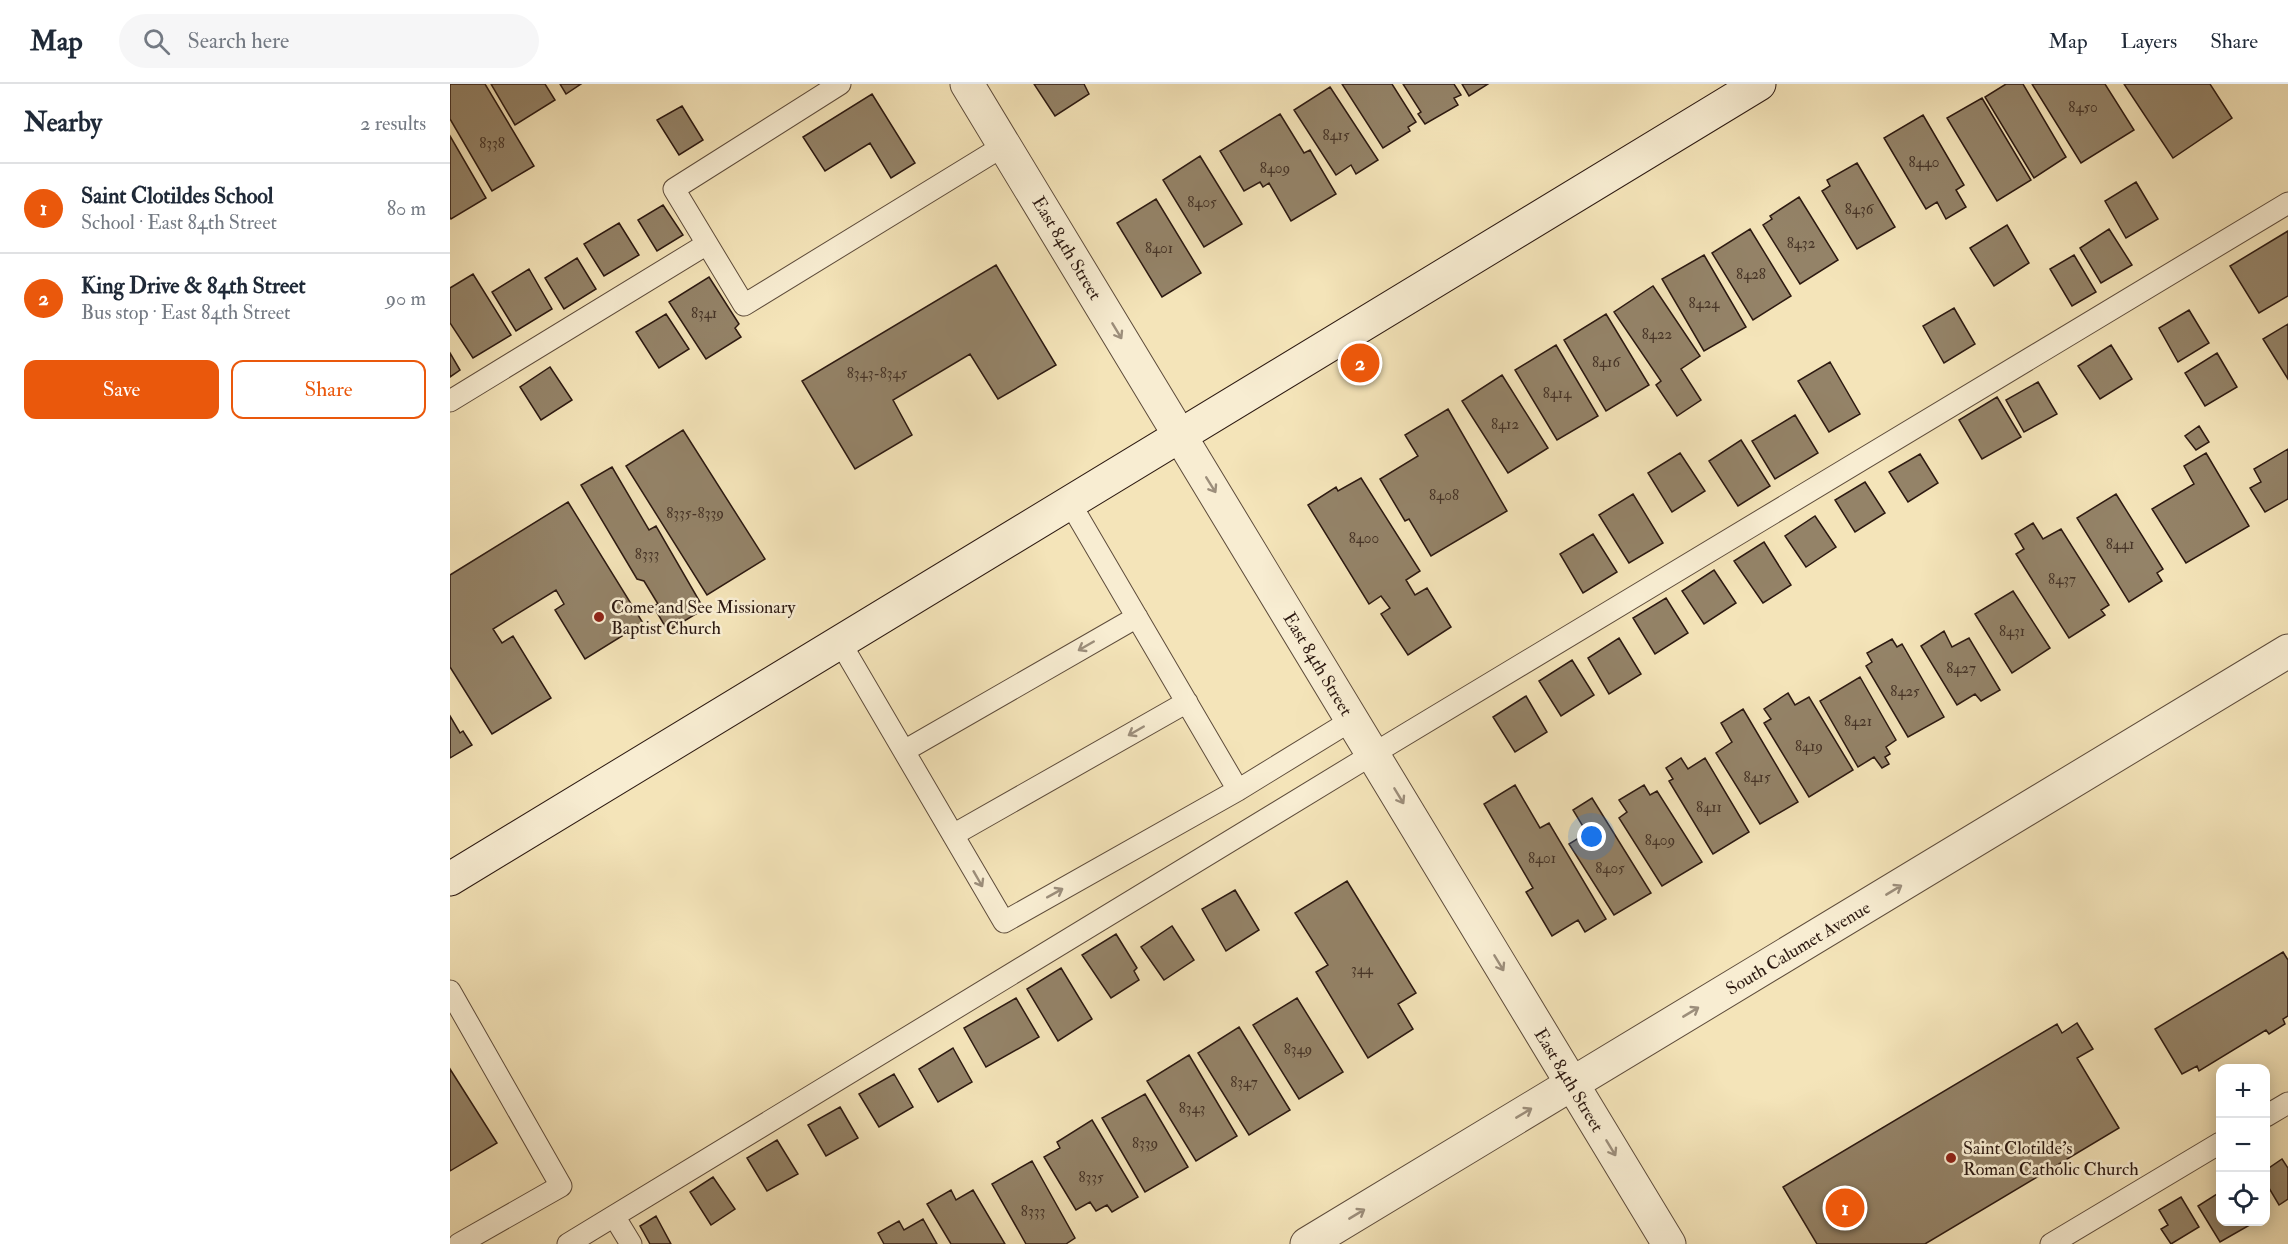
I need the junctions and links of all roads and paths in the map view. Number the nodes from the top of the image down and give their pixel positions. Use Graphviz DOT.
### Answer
graph roads {
  1 [pos="840,84"];
  2 [pos="1759,84"];
  3 [pos="972,86"];
  4 [pos="1005,145"];
  5 [pos="2288,203"];
  6 [pos="707,244"];
  7 [pos="450,401"];
  8 [pos="1180,435"];
  9 [pos="1070,502"];
  10 [pos="1137,617"];
  11 [pos="840,642"];
  12 [pos="2288,651"];
  13 [pos="1187,702"];
  14 [pos="1352,720"];
  15 [pos="904,752"];
  16 [pos="1373,754"];
  17 [pos="1238,790"];
  18 [pos="953,835"];
  19 [pos="450,879"];
  20 [pos="450,991"];
  21 [pos="1572,1084"];
  22 [pos="2288,1103"];
  23 [pos="2270,1113"];
  24 [pos="2216,1145"];
  25 [pos="614,1216"];
  26 [pos="459,1244"];
  27 [pos="568,1244"];
  28 [pos="630,1244"];
  29 [pos="1307,1244"];
  30 [pos="1669,1244"];
  31 [pos="2051,1244"];
  1 -- 6 [label="lane"];
  2 -- 8 [label="street"];
  3 -- 4 [label="street, East 84th Street"];
  4 -- 6 [label="lane"];
  4 -- 8 [label="street, East 84th Street, one-way"];
  5 -- 16 [label="lane"];
  6 -- 7 [label="lane"];
  8 -- 9 [label="street"];
  8 -- 14 [label="street, East 84th Street, one-way"];
  9 -- 10 [label="lane"];
  9 -- 11 [label="street"];
  10 -- 13 [label="lane"];
  10 -- 15 [label="lane, one-way"];
  11 -- 15 [label="lane"];
  11 -- 19 [label="street"];
  21 -- 12 [label="street, South Calumet Avenue, one-way"];
  13 -- 17 [label="lane"];
  13 -- 18 [label="lane, one-way"];
  14 -- 16 [label="street, East 84th Street"];
  14 -- 17 [label="lane"];
  15 -- 18 [label="lane"];
  16 -- 21 [label="street, East 84th Street, one-way"];
  16 -- 25 [label="lane"];
  18 -- 17 [label="lane, one-way"];
  20 -- 26 [label="lane"];
  29 -- 21 [label="street, South Calumet Avenue, one-way"];
  21 -- 30 [label="street, East 84th Street, one-way"];
  22 -- 23 [label="lane"];
  24 -- 31 [label="lane"];
  25 -- 27 [label="lane"];
  25 -- 28 [label="lane"];
}
